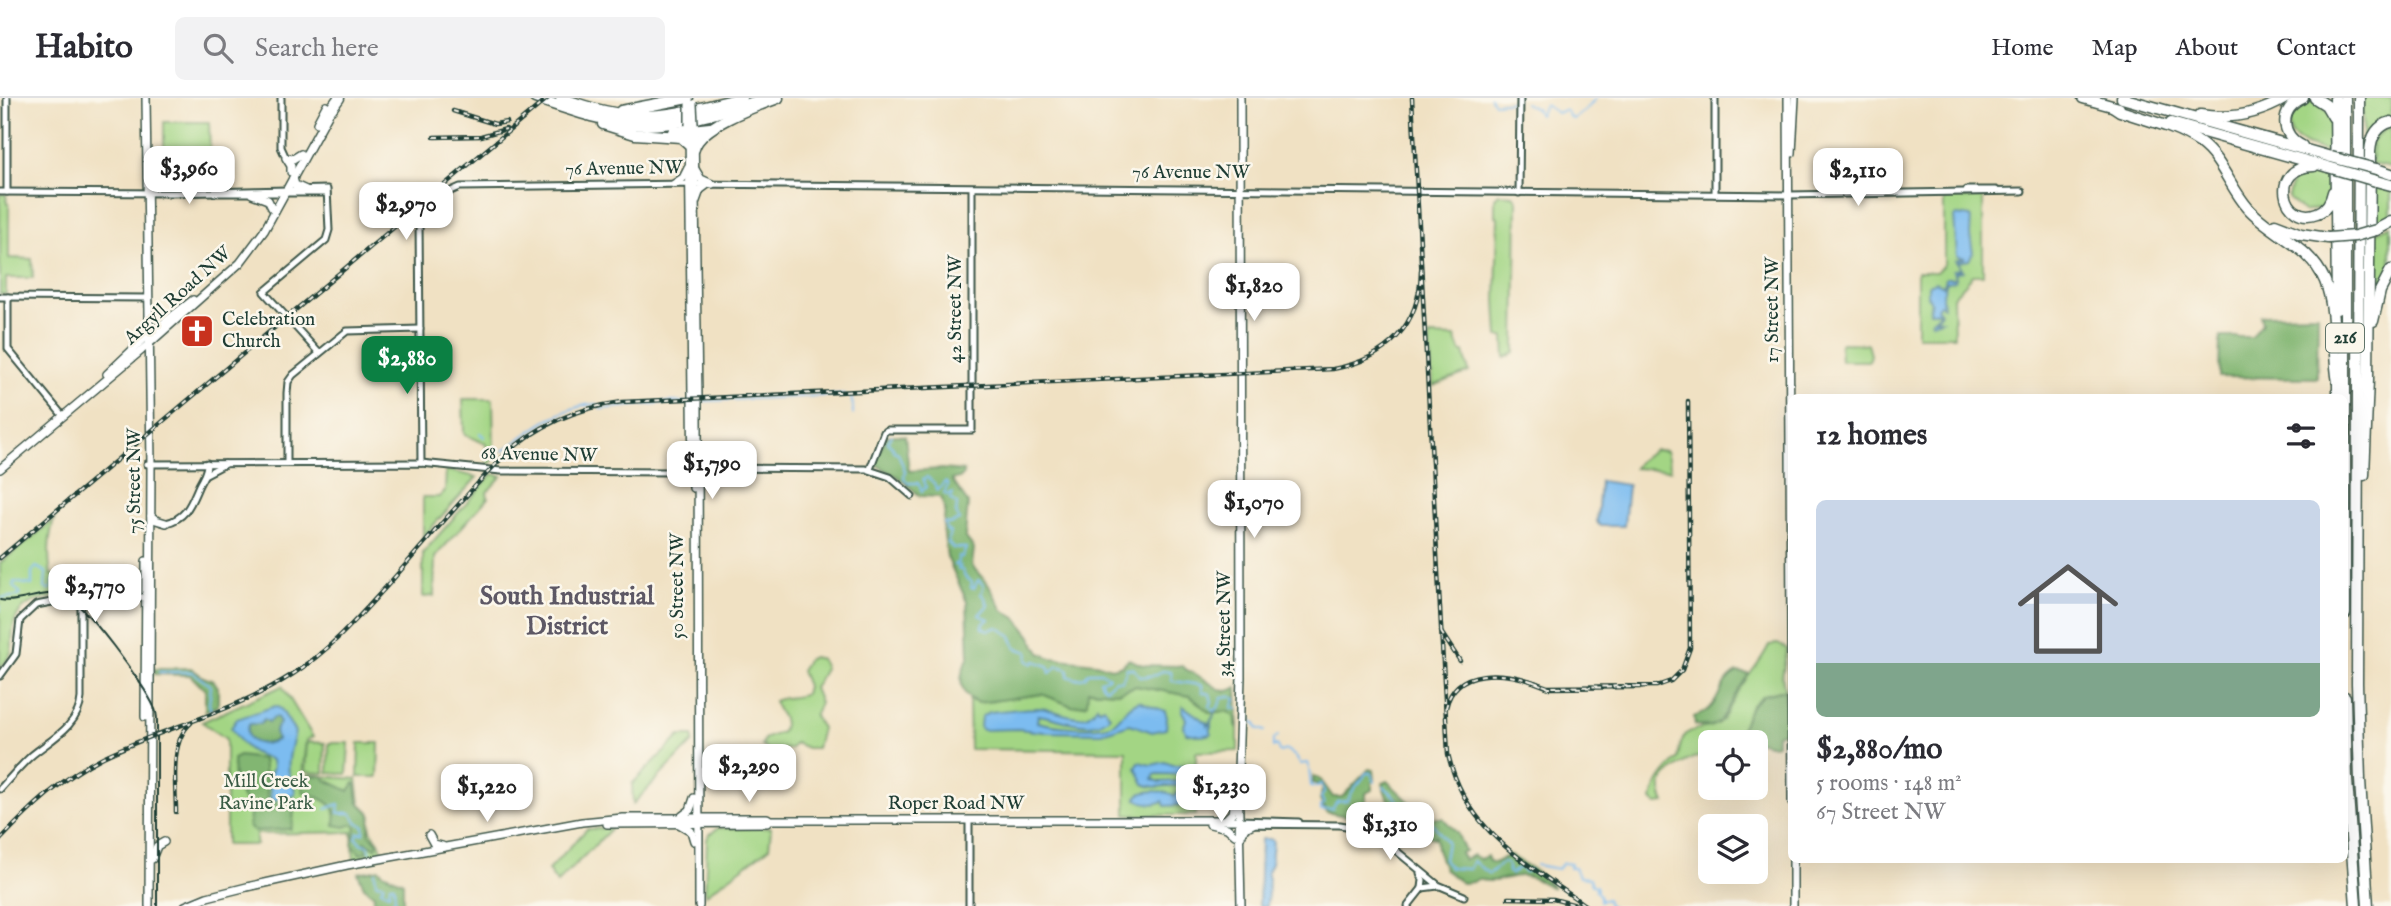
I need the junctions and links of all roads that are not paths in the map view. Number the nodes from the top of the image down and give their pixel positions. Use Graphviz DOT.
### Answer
graph roads {
  1 [pos="7,98"];
  2 [pos="144,98"];
  3 [pos="281,98"];
  4 [pos="340,98"];
  5 [pos="535,98"];
  6 [pos="741,98"];
  7 [pos="769,98"];
  8 [pos="778,98"];
  9 [pos="1240,98"];
  10 [pos="1520,98"];
  11 [pos="1715,98"];
  12 [pos="1788,98"];
  13 [pos="1795,98"];
  14 [pos="2083,98"];
  15 [pos="2286,98"];
  16 [pos="2303,98"];
  17 [pos="2315,98"];
  18 [pos="2335,98"];
  19 [pos="2346,98"];
  20 [pos="2358,98"];
  21 [pos="2126,99"];
  22 [pos="663,100"];
  23 [pos="560,101"];
  24 [pos="690,101"];
  25 [pos="329,104"];
  26 [pos="2114,107"];
  27 [pos="2391,122"];
  28 [pos="721,124"];
  29 [pos="691,127"];
  30 [pos="2335,127"];
  31 [pos="644,135"];
  32 [pos="692,147"];
  33 [pos="2308,151"];
  34 [pos="300,154"];
  35 [pos="286,158"];
  36 [pos="2327,163"];
  37 [pos="692,166"];
  38 [pos="2221,169"];
  39 [pos="2391,172"];
  40 [pos="292,175"];
  41 [pos="674,184"];
  42 [pos="692,184"];
  43 [pos="710,184"];
  44 [pos="2335,185"];
  45 [pos="2391,185"];
  46 [pos="972,188"];
  47 [pos="1240,188"];
  48 [pos="306,190"];
  49 [pos="327,191"];
  50 [pos="4,192"];
  51 [pos="212,192"];
  52 [pos="283,192"];
  53 [pos="1519,192"];
  54 [pos="144,193"];
  55 [pos="1926,193"];
  56 [pos="252,194"];
  57 [pos="1715,194"];
  58 [pos="1789,195"];
  59 [pos="690,196"];
  60 [pos="695,205"];
  61 [pos="272,208"];
  62 [pos="2391,222"];
  63 [pos="2391,270"];
  64 [pos="0,297"];
  65 [pos="8,297"];
  66 [pos="146,298"];
  67 [pos="191,302"];
  68 [pos="148,313"];
  69 [pos="163,323"];
  70 [pos="144,326"];
  71 [pos="420,329"];
  72 [pos="147,342"];
  73 [pos="136,346"];
  74 [pos="319,353"];
  75 [pos="134,358"];
  76 [pos="145,363"];
  77 [pos="108,379"];
  78 [pos="2368,380"];
  79 [pos="2338,382"];
  80 [pos="1790,394"];
  81 [pos="2338,394"];
  82 [pos="2345,394"];
  83 [pos="62,415"];
  84 [pos="207,463"];
  85 [pos="228,463"];
  86 [pos="287,463"];
  87 [pos="421,463"];
  88 [pos="149,464"];
  89 [pos="195,464"];
  90 [pos="0,467"];
  91 [pos="695,469"];
  92 [pos="870,469"];
  93 [pos="206,474"];
  94 [pos="912,496"];
  95 [pos="151,516"];
  96 [pos="166,523"];
  97 [pos="151,529"];
  98 [pos="2357,542"];
  99 [pos="148,597"];
  100 [pos="81,600"];
  101 [pos="0,676"];
  102 [pos="1238,771"];
  103 [pos="0,789"];
  104 [pos="2348,794"];
  105 [pos="1235,795"];
  106 [pos="696,798"];
  107 [pos="1239,810"];
  108 [pos="677,820"];
  109 [pos="697,820"];
  110 [pos="719,820"];
  111 [pos="969,820"];
  112 [pos="1223,820"];
  113 [pos="1142,821"];
  114 [pos="1237,822"];
  115 [pos="1253,822"];
  116 [pos="1210,824"];
  117 [pos="429,835"];
  118 [pos="1237,837"];
  119 [pos="164,842"];
  120 [pos="697,843"];
  121 [pos="446,847"];
  122 [pos="149,862"];
  123 [pos="1793,863"];
  124 [pos="1419,870"];
  125 [pos="1430,879"];
  126 [pos="1441,887"];
  127 [pos="149,888"];
  128 [pos="1422,888"];
  129 [pos="229,892"];
  130 [pos="1464,896"];
  131 [pos="147,906"];
  132 [pos="157,906"];
  133 [pos="185,906"];
  134 [pos="198,906"];
  135 [pos="697,906"];
  136 [pos="970,906"];
  137 [pos="1239,906"];
  138 [pos="1408,906"];
  139 [pos="1793,906"];
  140 [pos="2356,906"];
  141 [pos="2368,906"];
  1 -- 50 [label="street"];
  2 -- 54 [label="main road, 75 Street NW"];
  3 -- 35 [label="street"];
  4 -- 25 [label="highway"];
  5 -- 23 [label="highway"];
  6 -- 23 [label="highway"];
  7 -- 23 [label="highway"];
  8 -- 28 [label="highway"];
  9 -- 47 [label="main road, 34 Street NW"];
  10 -- 53 [label="street"];
  11 -- 57 [label="street"];
  12 -- 58 [label="main road, 17 Street NW"];
  13 -- 58 [label="main road, 17 Street NW"];
  14 -- 26 [label="highway"];
  15 -- 21 [label="highway"];
  16 -- 33 [label="highway"];
  17 -- 30 [label="highway"];
  18 -- 30 [label="highway"];
  19 -- 82 [label="highway, 216"];
  20 -- 98 [label="highway, 216"];
  21 -- 33 [label="highway"];
  22 -- 23 [label="highway"];
  22 -- 24 [label="highway"];
  23 -- 31 [label="highway"];
  24 -- 29 [label="main road, 50 Street NW, bridge"];
  25 -- 34 [label="main road, Argyll Road NW"];
  25 -- 40 [label="main road, Argyll Road NW"];
  26 -- 36 [label="highway"];
  26 -- 38 [label="highway"];
  27 -- 78 [label="highway"];
  28 -- 29 [label="highway"];
  28 -- 32 [label="highway"];
  29 -- 31 [label="highway"];
  29 -- 32 [label="main road, 50 Street NW"];
  30 -- 44 [label="highway"];
  31 -- 32 [label="highway"];
  32 -- 37 [label="main road, 50 Street NW"];
  33 -- 36 [label="highway"];
  34 -- 35 [label="main road"];
  34 -- 40 [label="main road, Argyll Road NW"];
  35 -- 40 [label="main road"];
  36 -- 39 [label="highway, bridge"];
  36 -- 44 [label="highway"];
  36 -- 45 [label="highway, bridge"];
  37 -- 41 [label="main road"];
  37 -- 42 [label="main road, 50 Street NW"];
  37 -- 43 [label="main road"];
  38 -- 62 [label="highway, bridge"];
  38 -- 79 [label="highway"];
  40 -- 48 [label="main road"];
  40 -- 52 [label="main road, Argyll Road NW"];
  41 -- 42 [label="street, 76 Avenue NW"];
  41 -- 59 [label="main road"];
  41 -- 71 [label="street, 76 Avenue NW"];
  42 -- 43 [label="street, 76 Avenue NW"];
  42 -- 59 [label="main road, 50 Street NW"];
  42 -- 60 [label="main road, 50 Street NW"];
  43 -- 46 [label="street, 76 Avenue NW"];
  43 -- 60 [label="main road"];
  44 -- 79 [label="highway"];
  46 -- 47 [label="street, 76 Avenue NW"];
  46 -- 92 [label="street, 42 Street NW"];
  47 -- 53 [label="street, 76 Avenue NW"];
  47 -- 102 [label="main road, 34 Street NW"];
  48 -- 49 [label="street"];
  48 -- 52 [label="street"];
  49 -- 52 [label="street"];
  49 -- 74 [label="street"];
  50 -- 54 [label="street"];
  51 -- 52 [label="street"];
  51 -- 54 [label="street"];
  51 -- 56 [label="street"];
  52 -- 56 [label="street"];
  52 -- 61 [label="main road, Argyll Road NW"];
  52 -- 72 [label="main road, Argyll Road NW"];
  53 -- 57 [label="street, 76 Avenue NW"];
  54 -- 66 [label="main road, 75 Street NW"];
  55 -- 55 [label="street, 76 Avenue NW"];
  55 -- 58 [label="street, 76 Avenue NW"];
  56 -- 61 [label="main road"];
  57 -- 58 [label="street, 76 Avenue NW"];
  58 -- 80 [label="main road, 17 Street NW"];
  59 -- 91 [label="main road, 50 Street NW"];
  60 -- 91 [label="main road, 50 Street NW"];
  61 -- 67 [label="main road, Argyll Road NW"];
  63 -- 78 [label="highway"];
  64 -- 65 [label="street"];
  65 -- 66 [label="street"];
  65 -- 83 [label="street"];
  66 -- 68 [label="main road, 75 Street NW"];
  66 -- 70 [label="main road, 75 Street NW"];
  67 -- 69 [label="main road, Argyll Road NW"];
  67 -- 72 [label="main road"];
  68 -- 69 [label="main road"];
  68 -- 72 [label="main road, 75 Street NW"];
  69 -- 72 [label="main road, Argyll Road NW"];
  70 -- 72 [label="main road, 75 Street NW"];
  70 -- 73 [label="main road"];
  71 -- 74 [label="street"];
  71 -- 87 [label="street"];
  72 -- 73 [label="main road, Argyll Road NW"];
  72 -- 75 [label="main road, Argyll Road NW"];
  72 -- 76 [label="main road, 75 Street NW"];
  72 -- 77 [label="main road"];
  72 -- 88 [label="main road, 75 Street NW"];
  73 -- 83 [label="main road, Argyll Road NW"];
  74 -- 86 [label="street"];
  75 -- 76 [label="main road"];
  75 -- 77 [label="main road, Argyll Road NW"];
  76 -- 88 [label="main road, 75 Street NW"];
  77 -- 83 [label="main road, Argyll Road NW"];
  78 -- 98 [label="highway"];
  79 -- 81 [label="highway"];
  83 -- 90 [label="main road, Argyll Road NW"];
  84 -- 85 [label="street, 68 Avenue NW"];
  84 -- 89 [label="street, 68 Avenue NW"];
  84 -- 93 [label="street"];
  85 -- 86 [label="street, 68 Avenue NW"];
  85 -- 93 [label="street"];
  86 -- 87 [label="street, 68 Avenue NW"];
  87 -- 91 [label="street, 68 Avenue NW"];
  88 -- 89 [label="street, 68 Avenue NW"];
  88 -- 95 [label="main road, 75 Street NW"];
  88 -- 99 [label="main road, 75 Street NW"];
  89 -- 93 [label="street"];
  91 -- 92 [label="street, 68 Avenue NW"];
  91 -- 106 [label="main road, 50 Street NW"];
  92 -- 94 [label="street"];
  93 -- 96 [label="street"];
  95 -- 96 [label="main road"];
  95 -- 97 [label="main road, 75 Street NW"];
  96 -- 97 [label="main road"];
  97 -- 99 [label="main road, 75 Street NW"];
  98 -- 141 [label="highway, 216"];
  99 -- 100 [label="street"];
  99 -- 122 [label="main road, 75 Street NW"];
  99 -- 131 [label="main road, 75 Street NW"];
  100 -- 101 [label="street"];
  100 -- 103 [label="street"];
  102 -- 105 [label="main road, 34 Street NW"];
  102 -- 107 [label="main road, 34 Street NW"];
  104 -- 140 [label="highway"];
  105 -- 112 [label="main road"];
  105 -- 114 [label="main road, 34 Street NW"];
  106 -- 108 [label="main road"];
  106 -- 109 [label="main road, 50 Street NW"];
  106 -- 110 [label="main road"];
  107 -- 114 [label="main road, 34 Street NW"];
  107 -- 115 [label="main road"];
  108 -- 109 [label="main road, Roper Road NW"];
  108 -- 120 [label="main road"];
  108 -- 121 [label="main road, Roper Road NW"];
  109 -- 110 [label="main road, Roper Road NW"];
  109 -- 120 [label="main road, 50 Street NW"];
  110 -- 111 [label="main road, Roper Road NW"];
  110 -- 120 [label="main road"];
  111 -- 113 [label="main road, Roper Road NW"];
  111 -- 136 [label="street"];
  112 -- 113 [label="main road, Roper Road NW"];
  112 -- 114 [label="main road, Roper Road NW"];
  113 -- 116 [label="main road, Roper Road NW"];
  114 -- 115 [label="street, Roper Road NW"];
  114 -- 116 [label="main road, Roper Road NW"];
  114 -- 118 [label="main road, 34 Street NW"];
  115 -- 118 [label="main road"];
  115 -- 124 [label="street, Roper Road NW"];
  116 -- 118 [label="main road"];
  117 -- 121 [label="main road"];
  118 -- 137 [label="main road, 34 Street NW"];
  119 -- 122 [label="main road"];
  120 -- 135 [label="main road, 50 Street NW"];
  121 -- 129 [label="main road, Roper Road NW"];
  122 -- 127 [label="main road, 75 Street NW"];
  123 -- 139 [label="main road"];
  124 -- 125 [label="street, Roper Road NW"];
  124 -- 128 [label="street"];
  125 -- 126 [label="street, Roper Road NW"];
  125 -- 128 [label="street"];
  126 -- 128 [label="street"];
  126 -- 130 [label="street, Roper Road NW"];
  127 -- 131 [label="main road, 75 Street NW"];
  127 -- 132 [label="main road"];
  128 -- 138 [label="street"];
  129 -- 133 [label="main road, Roper Road NW"];
  129 -- 134 [label="main road, Roper Road NW"];
}
